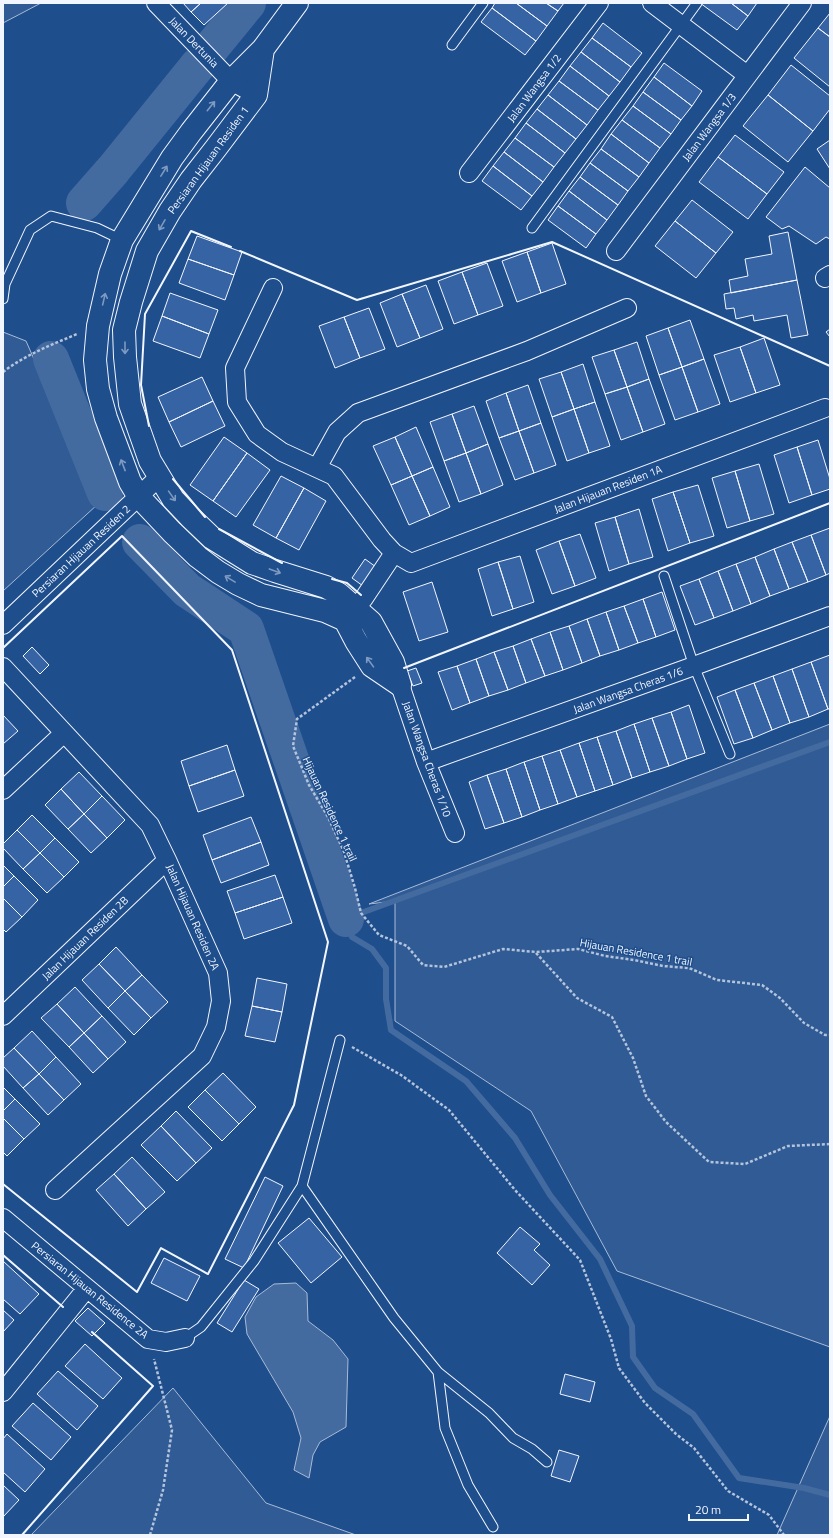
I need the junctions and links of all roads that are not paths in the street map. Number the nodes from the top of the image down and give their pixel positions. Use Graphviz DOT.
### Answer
graph roads {
  1 [pos="156,3"];
  2 [pos="297,3"];
  3 [pos="482,3"];
  4 [pos="599,3"];
  5 [pos="652,3"];
  6 [pos="697,3"];
  7 [pos="802,3"];
  8 [pos="681,25"];
  9 [pos="452,45"];
  10 [pos="263,49"];
  11 [pos="748,75"];
  12 [pos="231,81"];
  13 [pos="256,95"];
  14 [pos="469,173"];
  15 [pos="532,228"];
  16 [pos="122,240"];
  17 [pos="147,251"];
  18 [pos="616,251"];
  19 [pos="273,288"];
  20 [pos="3,299"];
  21 [pos="627,308"];
  22 [pos="825,408"];
  23 [pos="317,468"];
  24 [pos="160,477"];
  25 [pos="139,497"];
  26 [pos="394,553"];
  27 [pos="664,576"];
  28 [pos="351,614"];
  29 [pos="830,616"];
  30 [pos="3,625"];
  31 [pos="694,666"];
  32 [pos="3,667"];
  33 [pos="400,685"];
  34 [pos="64,733"];
  35 [pos="730,754"];
  36 [pos="426,762"];
  37 [pos="3,790"];
  38 [pos="455,833"];
  39 [pos="167,860"];
  40 [pos="3,1016"];
  41 [pos="340,1040"];
  42 [pos="302,1186"];
  43 [pos="54,1190"];
  44 [pos="3,1218"];
  45 [pos="87,1288"];
  46 [pos="185,1338"];
  47 [pos="438,1372"];
  48 [pos="3,1392"];
  49 [pos="547,1462"];
  50 [pos="493,1527"];
  1 -- 12 [label="street, Jalan Dertunia"];
  2 -- 10 [label="street, Persiaran Hijauan Residen 1"];
  3 -- 9 [label="lane"];
  4 -- 14 [label="street, Jalan Wangsa 1/2"];
  5 -- 8 [label="street"];
  6 -- 8 [label="lane"];
  7 -- 11 [label="street, Jalan Wangsa 1/3"];
  8 -- 11 [label="street"];
  8 -- 15 [label="lane"];
  10 -- 12 [label="street, Persiaran Hijauan Residen 1"];
  10 -- 13 [label="street, Persiaran Hijauan Residen 1"];
  11 -- 18 [label="street, Jalan Wangsa 1/3"];
  12 -- 13 [label="street, Jalan Dertunia"];
  16 -- 12 [label="street, Persiaran Hijauan Residen 1, one-way"];
  13 -- 17 [label="street, Persiaran Hijauan Residen 1, one-way"];
  16 -- 17 [label="street"];
  16 -- 20 [label="lane"];
  25 -- 16 [label="street, Persiaran Hijauan Residen 1, one-way"];
  17 -- 24 [label="street, Persiaran Hijauan Residen 1, one-way"];
  19 -- 23 [label="street"];
  21 -- 23 [label="street"];
  22 -- 26 [label="street, Jalan Hijauan Residen 1A"];
  23 -- 26 [label="street"];
  24 -- 25 [label="street, Persiaran Hijauan Residen 2"];
  24 -- 28 [label="street, Persiaran Hijauan Residen 1, one-way"];
  28 -- 25 [label="street, Persiaran Hijauan Residen 1, one-way"];
  25 -- 30 [label="street, Persiaran Hijauan Residen 2"];
  26 -- 28 [label="street"];
  27 -- 31 [label="lane"];
  33 -- 28 [label="street, Persiaran Hijauan Residen 1, one-way"];
  28 -- 33 [label="street, Persiaran Hijauan Residen 1"];
  29 -- 31 [label="street, Jalan Wangsa Cheras 1/6"];
  31 -- 35 [label="lane"];
  31 -- 36 [label="street, Jalan Wangsa Cheras 1/6"];
  32 -- 34 [label="street, Jalan Hijauan Residen 2A"];
  33 -- 36 [label="street, Jalan Wangsa Cheras 1/10"];
  34 -- 37 [label="street"];
  34 -- 39 [label="street, Jalan Hijauan Residen 2A"];
  36 -- 38 [label="street, Jalan Wangsa Cheras 1/10"];
  39 -- 40 [label="street, Jalan Hijauan Residen 2B"];
  39 -- 43 [label="street, Jalan Hijauan Residen 2A"];
  41 -- 42 [label="lane"];
  42 -- 46 [label="lane"];
  42 -- 47 [label="lane"];
  44 -- 45 [label="street, Persiaran Hijauan Residence 2A"];
  45 -- 46 [label="street, Persiaran Hijauan Residence 2A"];
  45 -- 48 [label="street"];
  47 -- 49 [label="lane"];
  47 -- 50 [label="lane"];
}
